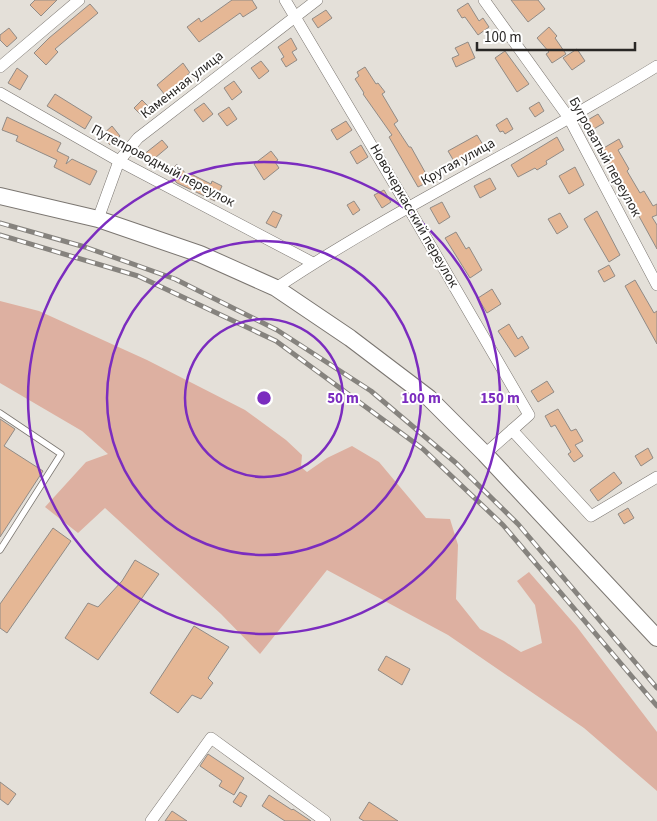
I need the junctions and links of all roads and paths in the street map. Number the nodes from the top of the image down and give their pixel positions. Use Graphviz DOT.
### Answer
graph roads {
  1 [pos="79,0"];
  2 [pos="285,0"];
  3 [pos="317,0"];
  4 [pos="484,0"];
  5 [pos="295,16"];
  6 [pos="657,66"];
  7 [pos="0,67"];
  8 [pos="0,93"];
  9 [pos="569,118"];
  10 [pos="119,161"];
  11 [pos="0,196"];
  12 [pos="408,207"];
  13 [pos="98,219"];
  14 [pos="313,263"];
  15 [pos="657,285"];
  16 [pos="276,288"];
  17 [pos="0,413"];
  18 [pos="512,430"];
  19 [pos="485,454"];
  20 [pos="657,477"];
  21 [pos="0,550"];
  22 [pos="657,638"];
  23 [pos="151,821"];
  24 [pos="325,821"];
  1 -- 7 [label="street"];
  2 -- 5 [label="street, Новочеркасский переулок"];
  3 -- 5 [label="street, Каменная улица"];
  4 -- 9 [label="street, Бугроватый переулок"];
  5 -- 10 [label="street, Каменная улица"];
  5 -- 12 [label="street, Новочеркасский переулок"];
  6 -- 9 [label="street, Крутая улица"];
  8 -- 10 [label="street, Путепроводный переулок"];
  9 -- 12 [label="street, Крутая улица"];
  9 -- 15 [label="street, Бугроватый переулок"];
  10 -- 13 [label="street, Каменная улица"];
  10 -- 14 [label="street, Путепроводный переулок"];
  11 -- 13 [label="main road"];
  12 -- 14 [label="street, Крутая улица"];
  12 -- 18 [label="street, Новочеркасский переулок"];
  13 -- 16 [label="main road"];
  14 -- 16 [label="street, Крутая улица"];
  16 -- 19 [label="main road"];
  17 -- 21 [label="lane"];
  18 -- 19 [label="street, Новочеркасский переулок"];
  18 -- 20 [label="street"];
  19 -- 22 [label="main road"];
  23 -- 24 [label="street"];
}
